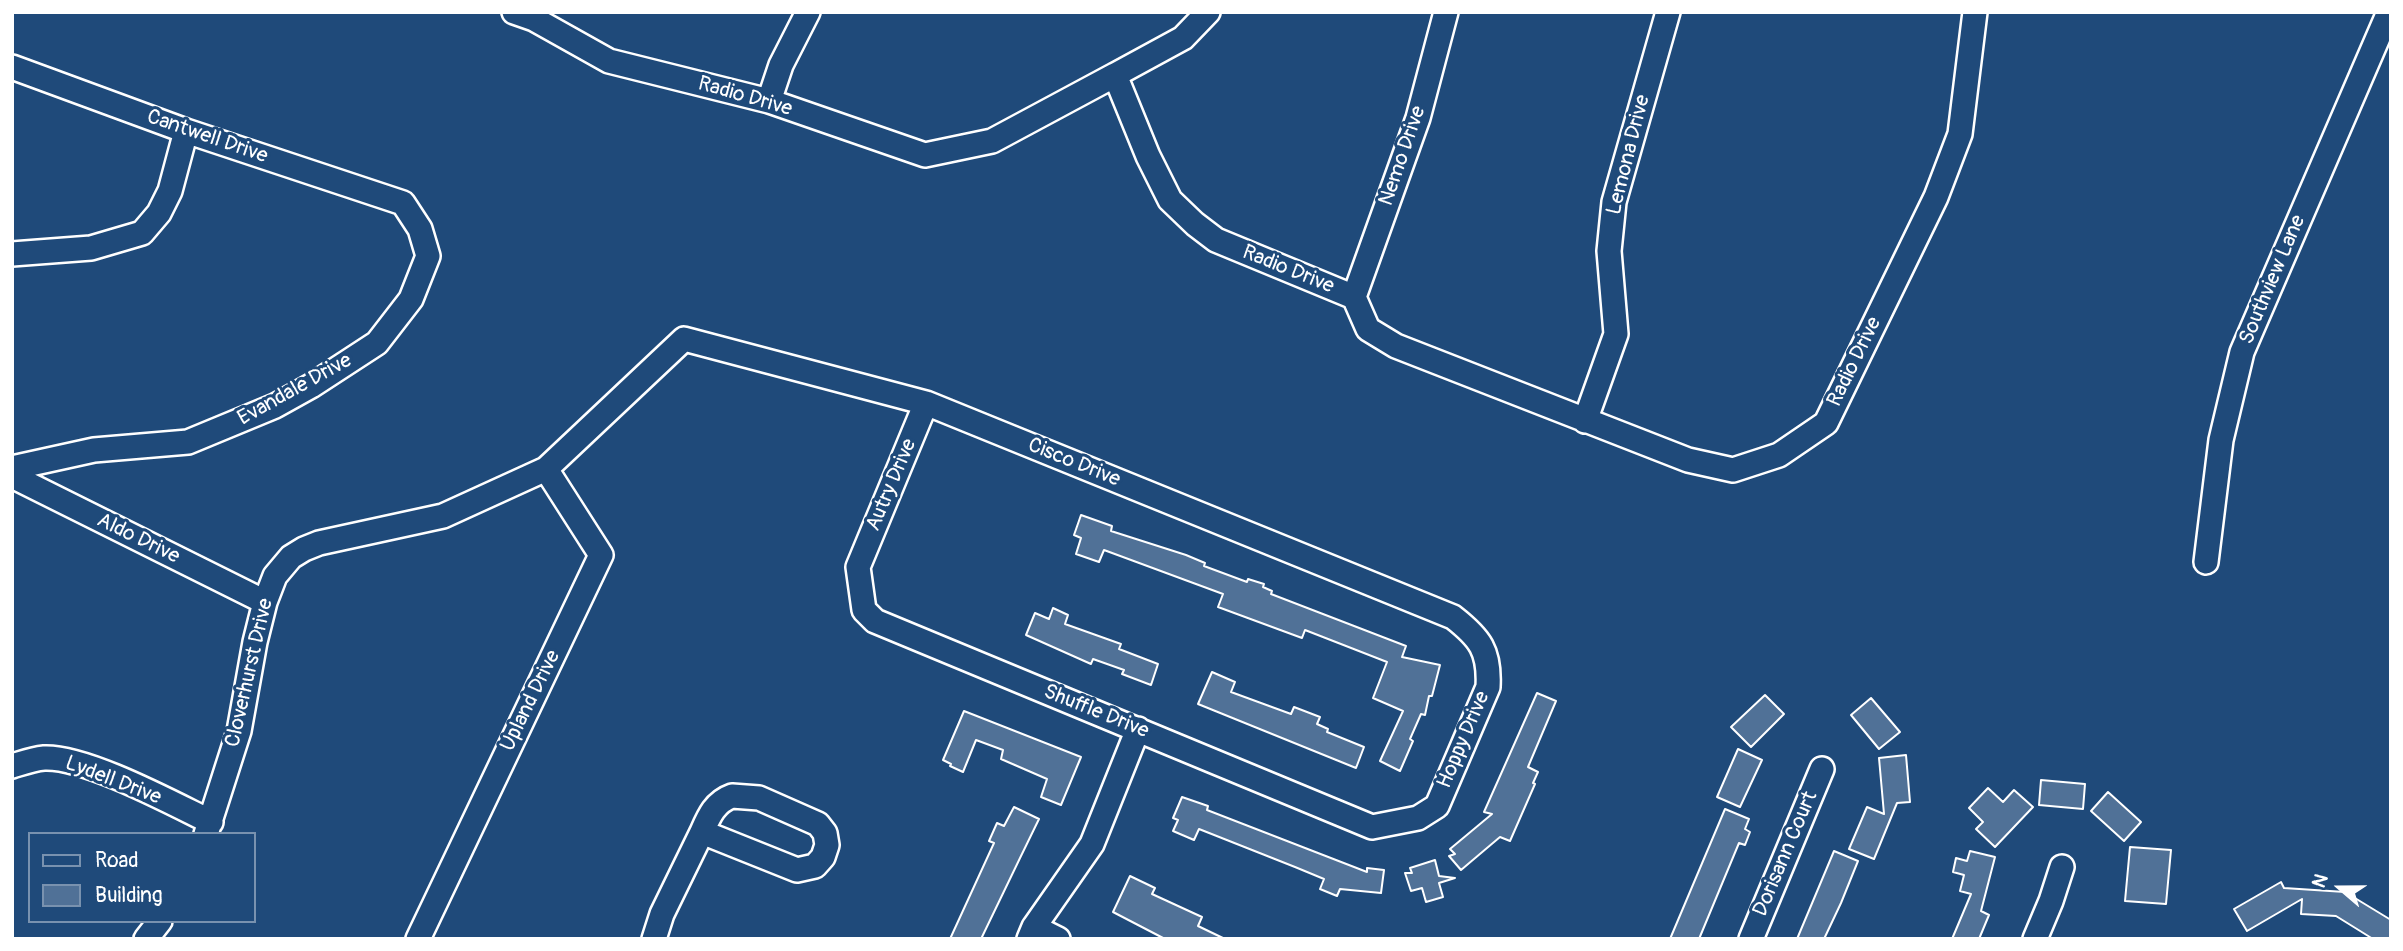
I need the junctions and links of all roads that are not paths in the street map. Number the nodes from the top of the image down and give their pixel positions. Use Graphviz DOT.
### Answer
graph roads {
  1 [pos="808,12"];
  2 [pos="1208,12"];
  3 [pos="1446,12"];
  4 [pos="1668,12"];
  5 [pos="1975,12"];
  6 [pos="2389,12"];
  7 [pos="528,15"];
  8 [pos="2383,48"];
  9 [pos="12,67"];
  10 [pos="1115,75"];
  11 [pos="769,101"];
  12 [pos="186,131"];
  13 [pos="403,203"];
  14 [pos="12,254"];
  15 [pos="1354,297"];
  16 [pos="684,339"];
  17 [pos="926,403"];
  18 [pos="1585,421"];
  19 [pos="12,468"];
  20 [pos="546,469"];
  21 [pos="12,476"];
  22 [pos="2206,562"];
  23 [pos="858,567"];
  24 [pos="265,602"];
  25 [pos="1453,617"];
  26 [pos="1138,729"];
  27 [pos="12,766"];
  28 [pos="1822,769"];
  29 [pos="1372,827"];
  30 [pos="208,828"];
  31 [pos="702,832"];
  32 [pos="2062,867"];
  33 [pos="158,923"];
  34 [pos="1031,933"];
  35 [pos="146,939"];
  36 [pos="418,939"];
  37 [pos="654,939"];
  38 [pos="1058,939"];
  39 [pos="1751,939"];
  40 [pos="2035,939"];
  1 -- 11 [label="street"];
  2 -- 10 [label="street"];
  3 -- 15 [label="street, Nemo Drive"];
  4 -- 18 [label="street, Lemona Drive"];
  5 -- 18 [label="street, Radio Drive"];
  6 -- 8 [label="street, Southview Lane"];
  7 -- 11 [label="street, Radio Drive"];
  8 -- 22 [label="street, Southview Lane"];
  9 -- 12 [label="street, Cantwell Drive"];
  10 -- 11 [label="street, Radio Drive"];
  10 -- 15 [label="street, Radio Drive"];
  12 -- 13 [label="street, Cantwell Drive"];
  12 -- 14 [label="street"];
  13 -- 19 [label="street, Evandale Drive"];
  15 -- 18 [label="street, Radio Drive"];
  16 -- 17 [label="street, Cisco Drive"];
  16 -- 20 [label="street, Cloverhurst Drive"];
  17 -- 23 [label="street, Autry Drive"];
  17 -- 25 [label="street, Cisco Drive"];
  20 -- 24 [label="street, Cloverhurst Drive"];
  20 -- 36 [label="street, Upland Drive"];
  21 -- 24 [label="street, Aldo Drive"];
  23 -- 26 [label="street, Shuffle Drive"];
  24 -- 30 [label="street, Cloverhurst Drive"];
  25 -- 29 [label="street, Hoppy Drive"];
  26 -- 29 [label="street, Shuffle Drive"];
  26 -- 34 [label="street"];
  27 -- 30 [label="street, Lydell Drive"];
  28 -- 39 [label="street, Dorisann Court"];
  31 -- 31 [label="street"];
  31 -- 37 [label="street"];
  32 -- 40 [label="street"];
  33 -- 35 [label="street"];
  34 -- 38 [label="street"];
}
